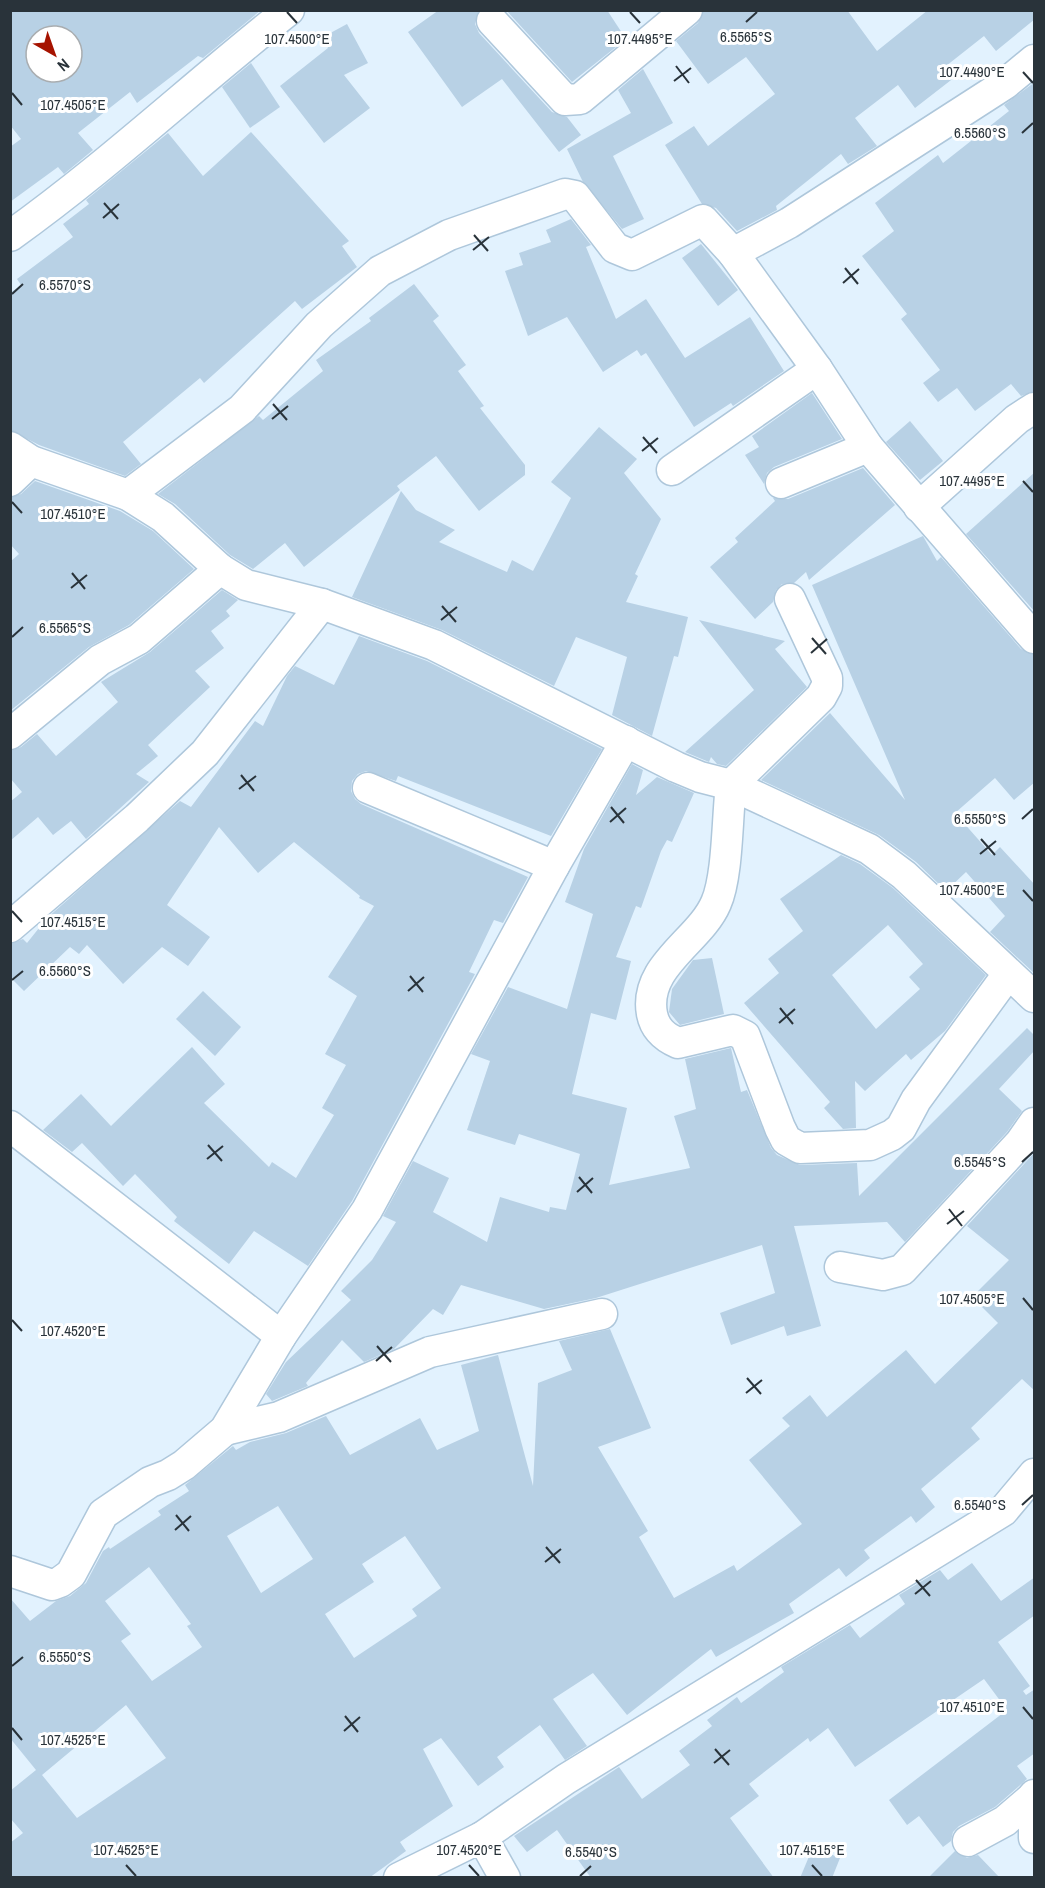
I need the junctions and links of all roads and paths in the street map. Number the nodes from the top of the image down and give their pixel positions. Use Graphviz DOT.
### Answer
graph roads {
  1 [pos="289,10"];
  2 [pos="687,10"];
  3 [pos="492,21"];
  4 [pos="1035,60"];
  5 [pos="10,236"];
  6 [pos="733,253"];
  7 [pos="817,369"];
  8 [pos="1035,408"];
  9 [pos="868,447"];
  10 [pos="17,463"];
  11 [pos="672,471"];
  12 [pos="781,483"];
  13 [pos="128,495"];
  14 [pos="919,507"];
  15 [pos="220,569"];
  16 [pos="790,600"];
  17 [pos="322,604"];
  18 [pos="1035,638"];
  19 [pos="10,734"];
  20 [pos="626,741"];
  21 [pos="731,785"];
  22 [pos="368,788"];
  23 [pos="554,866"];
  24 [pos="10,927"];
  25 [pos="1008,974"];
  26 [pos="1035,997"];
  27 [pos="1035,1123"];
  28 [pos="10,1126"];
  29 [pos="840,1267"];
  30 [pos="602,1314"];
  31 [pos="281,1336"];
  32 [pos="225,1430"];
  33 [pos="1035,1474"];
  34 [pos="10,1571"];
  35 [pos="1034,1796"];
  36 [pos="482,1837"];
  37 [pos="1035,1838"];
  38 [pos="968,1841"];
  39 [pos="399,1878"];
  40 [pos="505,1878"];
  1 -- 5 [label="street"];
  2 -- 3 [label="street"];
  4 -- 6 [label="street"];
  6 -- 7 [label="street"];
  6 -- 13 [label="street"];
  7 -- 9 [label="street"];
  7 -- 11 [label="street"];
  8 -- 14 [label="street"];
  9 -- 12 [label="street"];
  9 -- 14 [label="street"];
  10 -- 13 [label="street"];
  13 -- 15 [label="street"];
  14 -- 18 [label="street"];
  15 -- 17 [label="street"];
  15 -- 19 [label="street"];
  16 -- 21 [label="street"];
  17 -- 20 [label="street"];
  17 -- 24 [label="street"];
  20 -- 21 [label="street"];
  20 -- 23 [label="street"];
  21 -- 25 [label="street"];
  21 -- 25 [label="street"];
  22 -- 23 [label="street"];
  23 -- 31 [label="street"];
  25 -- 26 [label="street"];
  27 -- 29 [label="street"];
  28 -- 31 [label="street"];
  30 -- 32 [label="street"];
  31 -- 32 [label="street"];
  32 -- 34 [label="street"];
  33 -- 36 [label="street"];
  35 -- 37 [label="street"];
  35 -- 38 [label="street"];
  36 -- 39 [label="street"];
  36 -- 40 [label="street"];
}
